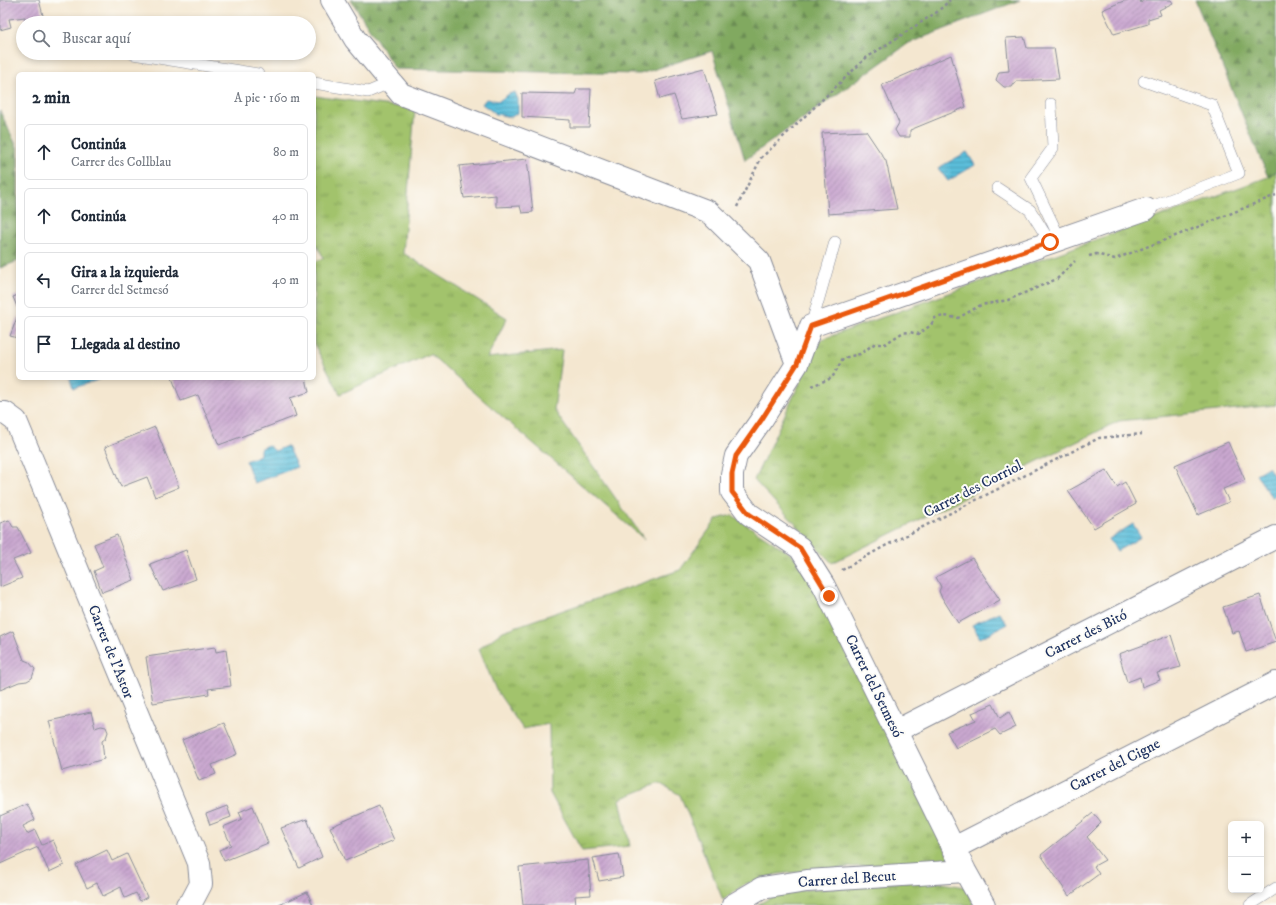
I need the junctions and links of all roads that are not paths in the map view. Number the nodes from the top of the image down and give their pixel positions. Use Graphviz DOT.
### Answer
graph roads {
  1 [pos="332,0"];
  2 [pos="170,60"];
  3 [pos="246,72"];
  4 [pos="1144,81"];
  5 [pos="392,82"];
  6 [pos="316,83"];
  7 [pos="1051,104"];
  8 [pos="997,188"];
  9 [pos="1146,209"];
  10 [pos="1055,241"];
  11 [pos="835,242"];
  12 [pos="811,326"];
  13 [pos="797,364"];
  14 [pos="0,413"];
  15 [pos="1276,537"];
  16 [pos="1276,683"];
  17 [pos="896,731"];
  18 [pos="954,848"];
  19 [pos="965,871"];
  20 [pos="1276,888"];
  21 [pos="190,903"];
  22 [pos="733,905"];
  23 [pos="984,905"];
  24 [pos="1250,905"];
  1 -- 5 [label="street"];
  2 -- 3 [label="lane"];
  4 -- 9 [label="lane"];
  5 -- 6 [label="lane"];
  5 -- 13 [label="street"];
  7 -- 10 [label="lane"];
  8 -- 10 [label="lane"];
  9 -- 10 [label="street"];
  10 -- 12 [label="street"];
  11 -- 12 [label="lane"];
  12 -- 13 [label="street"];
  13 -- 17 [label="street, Carrer del Setmesó"];
  14 -- 21 [label="street, Carrer de l'Astor"];
  15 -- 17 [label="street, Carrer des Bitó"];
  16 -- 18 [label="street, Carrer del Cigne"];
  17 -- 18 [label="street, Carrer del Setmesó"];
  18 -- 19 [label="street, Carrer del Setmesó"];
  19 -- 22 [label="street, Carrer del Becut"];
  19 -- 23 [label="street, Carrer del Setmesó"];
  20 -- 24 [label="lane"];
}
